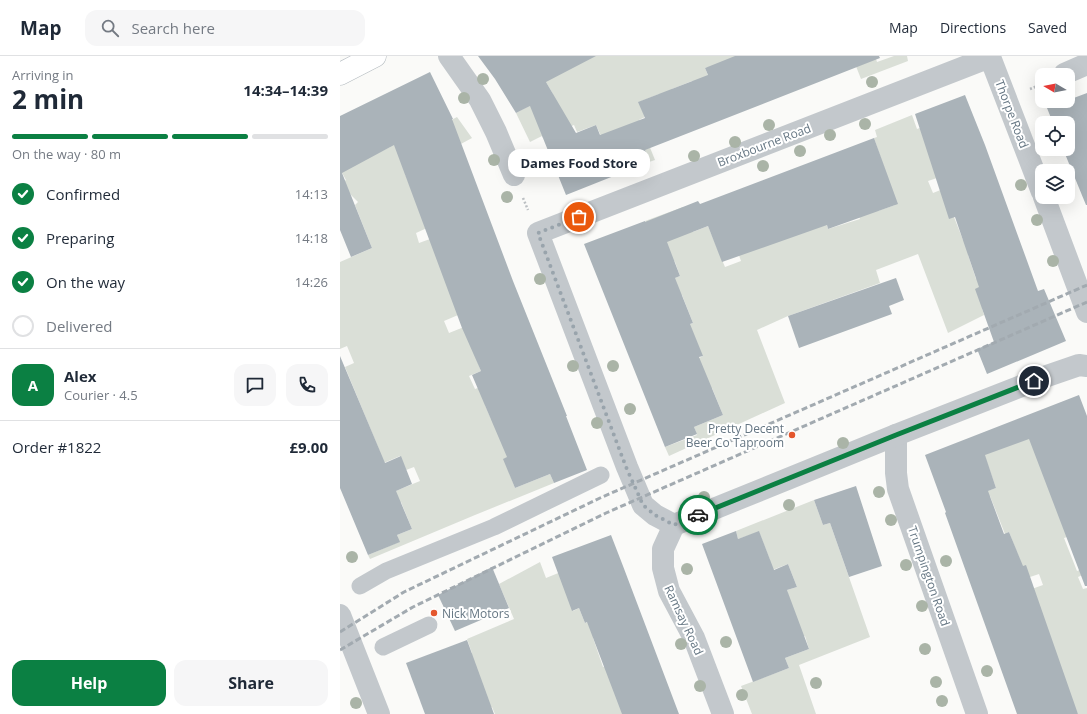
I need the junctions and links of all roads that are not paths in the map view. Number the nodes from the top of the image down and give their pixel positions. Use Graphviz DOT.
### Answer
graph roads {
  1 [pos="375,56"];
  2 [pos="449,56"];
  3 [pos="990,57"];
  4 [pos="1087,64"];
  5 [pos="1075,69"];
  6 [pos="340,74"];
  7 [pos="1035,174"];
  8 [pos="514,175"];
  9 [pos="1047,204"];
  10 [pos="1087,312"];
  11 [pos="1084,362"];
  12 [pos="896,435"];
  13 [pos="601,475"];
  14 [pos="674,525"];
  15 [pos="360,586"];
  16 [pos="340,615"];
  17 [pos="429,625"];
  18 [pos="383,648"];
  19 [pos="378,714"];
  20 [pos="723,714"];
  21 [pos="978,714"];
  1 -- 6 [label="main road"];
  2 -- 8 [label="street"];
  3 -- 7 [label="street, Thorpe Road"];
  3 -- 14 [label="street, Broxbourne Road"];
  4 -- 5 [label="street"];
  9 -- 10 [label="street"];
  11 -- 12 [label="street"];
  12 -- 14 [label="street"];
  12 -- 21 [label="street, Trumpington Road"];
  13 -- 15 [label="lane"];
  14 -- 20 [label="street, Ramsay Road"];
  16 -- 19 [label="street"];
  17 -- 18 [label="lane"];
}
